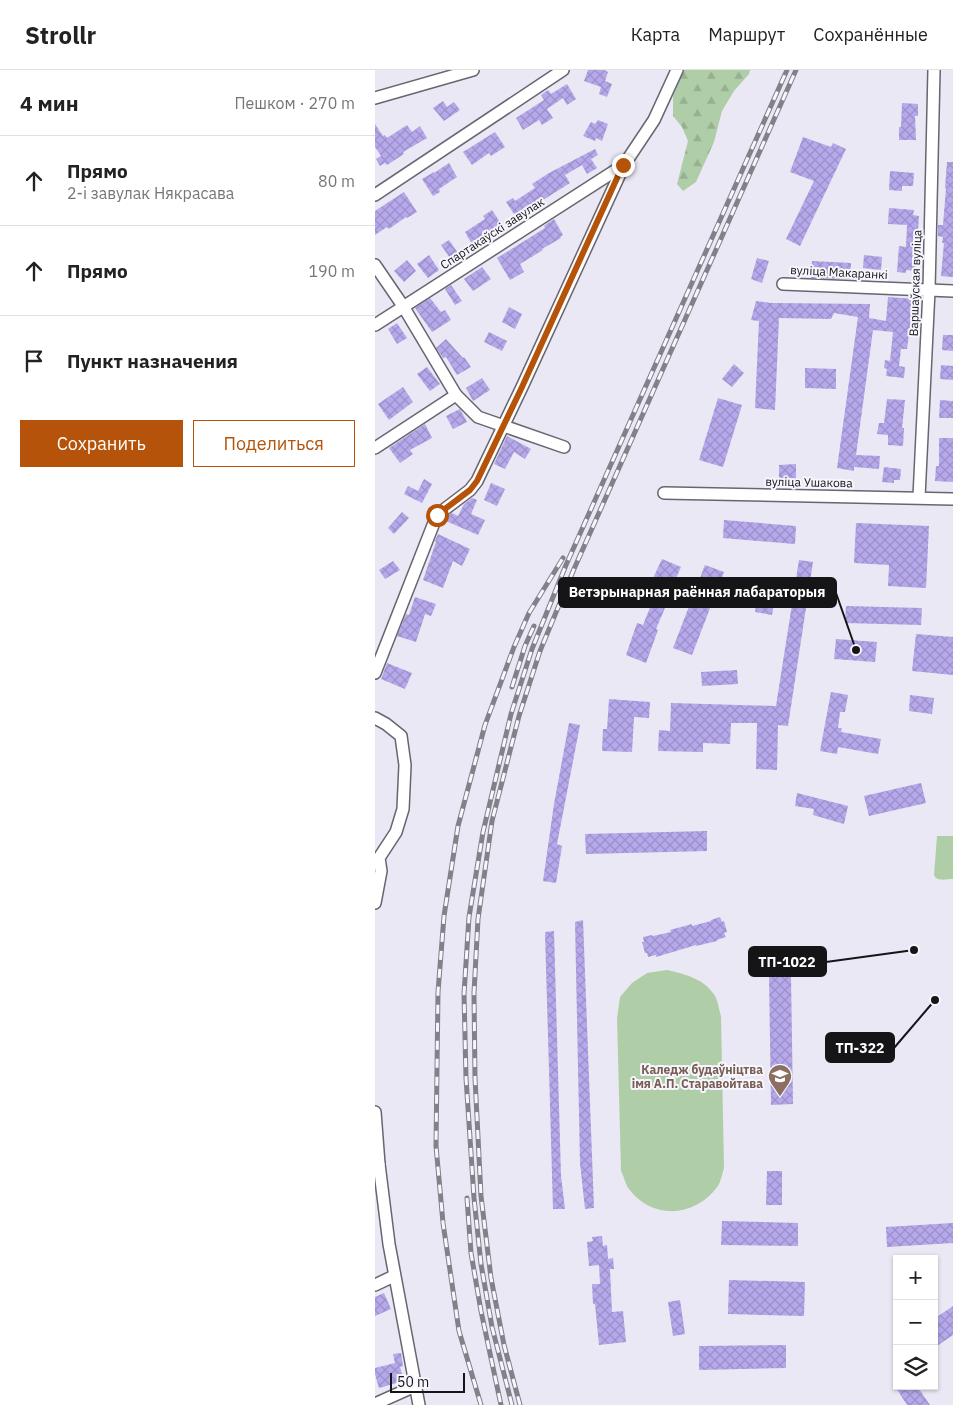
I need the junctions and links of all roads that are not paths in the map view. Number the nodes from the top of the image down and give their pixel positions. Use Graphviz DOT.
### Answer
graph roads {
  1 [pos="473,70"];
  2 [pos="563,70"];
  3 [pos="677,70"];
  4 [pos="934,70"];
  5 [pos="375,98"];
  6 [pos="623,165"];
  7 [pos="375,195"];
  8 [pos="375,265"];
  9 [pos="783,284"];
  10 [pos="929,290"];
  11 [pos="953,291"];
  12 [pos="403,306"];
  13 [pos="375,325"];
  14 [pos="456,395"];
  15 [pos="503,426"];
  16 [pos="564,446"];
  17 [pos="375,448"];
  18 [pos="664,493"];
  19 [pos="919,497"];
  20 [pos="953,499"];
  21 [pos="375,673"];
  22 [pos="375,718"];
  23 [pos="377,859"];
  24 [pos="375,903"];
  25 [pos="375,1112"];
  26 [pos="377,1165"];
  27 [pos="394,1276"];
  28 [pos="375,1285"];
  29 [pos="415,1386"];
  30 [pos="375,1404"];
  31 [pos="419,1405"];
  1 -- 5 [label="street"];
  2 -- 7 [label="street"];
  3 -- 6 [label="street"];
  4 -- 10 [label="street, Варшаўская вуліца"];
  6 -- 12 [label="street, Спартакаўскі завулак"];
  6 -- 15 [label="street"];
  8 -- 12 [label="street"];
  9 -- 10 [label="street, вуліца Макаранкі"];
  10 -- 11 [label="street, вуліца Макаранкі"];
  10 -- 19 [label="street, Варшаўская вуліца"];
  12 -- 13 [label="street, Спартакаўскі завулак"];
  12 -- 14 [label="street"];
  14 -- 15 [label="street"];
  14 -- 17 [label="street"];
  15 -- 16 [label="street"];
  15 -- 21 [label="street"];
  18 -- 19 [label="street, вуліца Ушакова"];
  19 -- 20 [label="street, вуліца Ушакова"];
  22 -- 23 [label="street"];
  23 -- 24 [label="street"];
  25 -- 26 [label="street"];
  26 -- 27 [label="street"];
  27 -- 28 [label="street"];
  27 -- 29 [label="street"];
  29 -- 30 [label="street"];
  29 -- 31 [label="street"];
}
